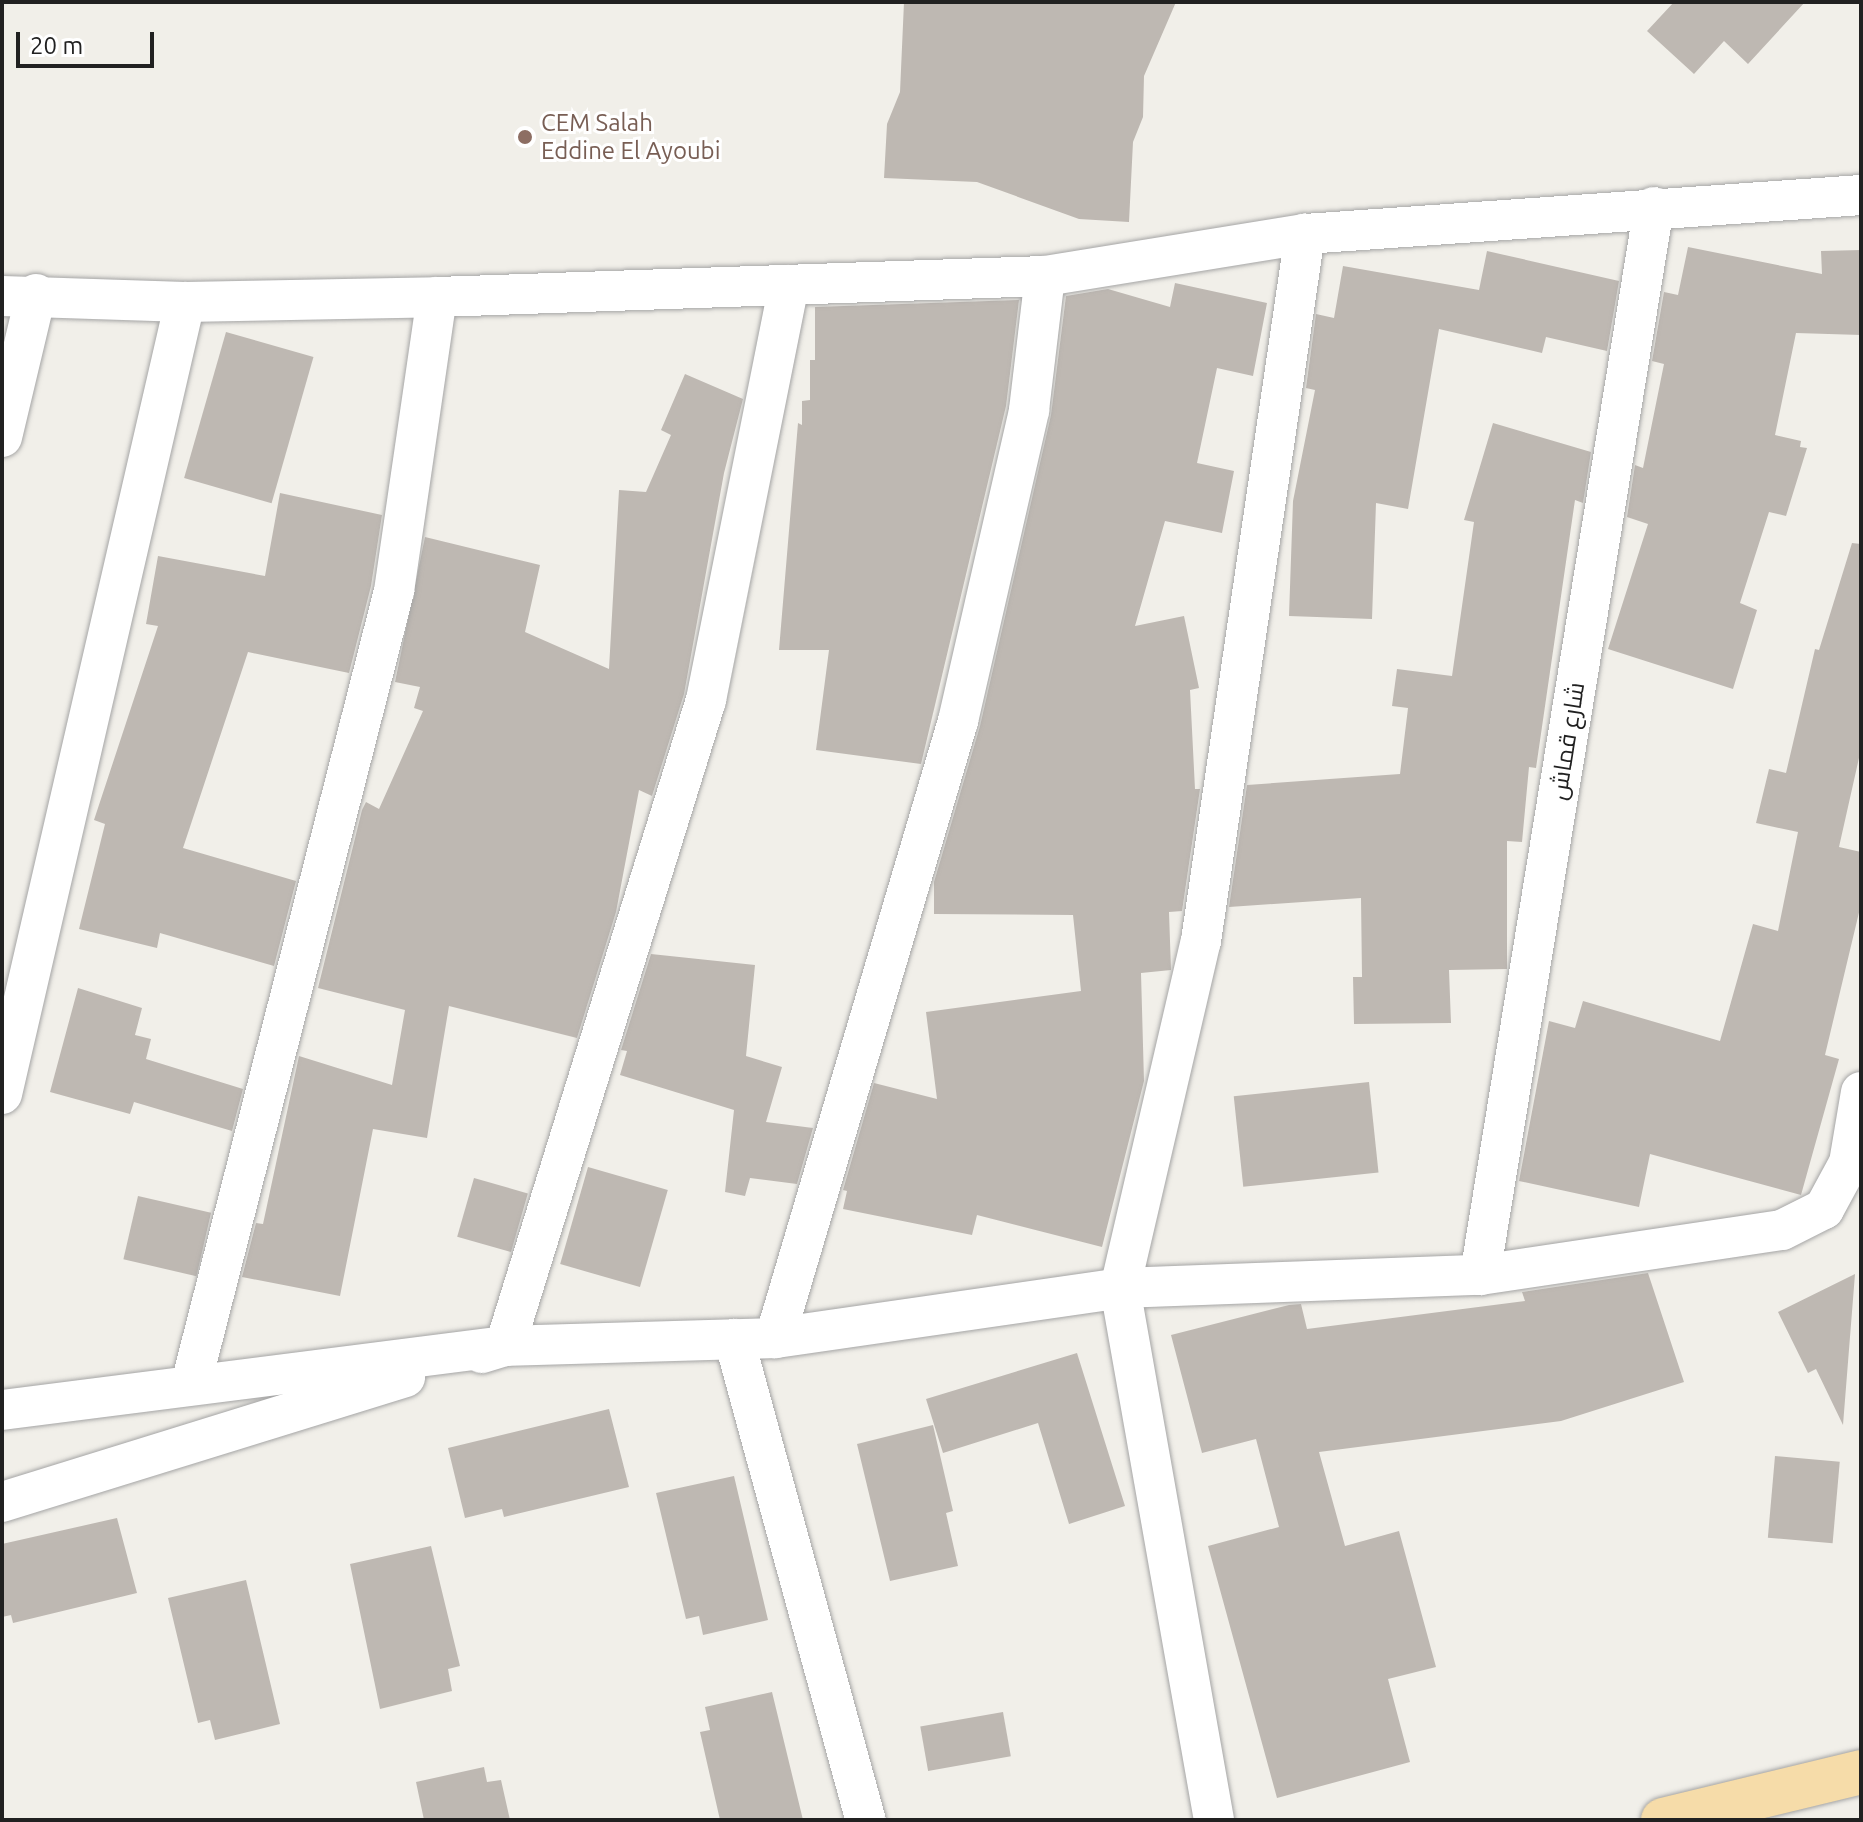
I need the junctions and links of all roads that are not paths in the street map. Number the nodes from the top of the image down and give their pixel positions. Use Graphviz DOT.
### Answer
graph roads {
  1 [pos="1861,195"];
  2 [pos="1654,207"];
  3 [pos="1305,234"];
  4 [pos="1045,276"];
  5 [pos="789,285"];
  6 [pos="19,295"];
  7 [pos="437,297"];
  8 [pos="185,302"];
  9 [pos="2,437"];
  10 [pos="1861,1092"];
  11 [pos="2,1094"];
  12 [pos="1855,1162"];
  13 [pos="1480,1275"];
  14 [pos="1120,1288"];
  15 [pos="775,1338"];
  16 [pos="734,1339"];
  17 [pos="505,1346"];
  18 [pos="191,1384"];
  19 [pos="2,1410"];
  20 [pos="2,1502"];
  21 [pos="1861,1772"];
  22 [pos="866,1820"];
  23 [pos="1214,1820"];
  24 [pos="1663,1820"];
  1 -- 2 [label="street"];
  2 -- 3 [label="street"];
  2 -- 13 [label="street, شارع قماش"];
  3 -- 4 [label="street"];
  3 -- 14 [label="street"];
  4 -- 5 [label="street"];
  4 -- 15 [label="street"];
  5 -- 7 [label="street"];
  5 -- 17 [label="street"];
  6 -- 8 [label="street"];
  6 -- 9 [label="street"];
  7 -- 8 [label="street"];
  7 -- 18 [label="street"];
  8 -- 11 [label="street"];
  10 -- 12 [label="street"];
  12 -- 13 [label="street"];
  13 -- 14 [label="street"];
  14 -- 15 [label="street"];
  14 -- 23 [label="street"];
  15 -- 16 [label="street"];
  16 -- 17 [label="street"];
  16 -- 22 [label="street"];
  17 -- 18 [label="street"];
  17 -- 20 [label="street"];
  18 -- 19 [label="street"];
  21 -- 24 [label="main road"];
}
